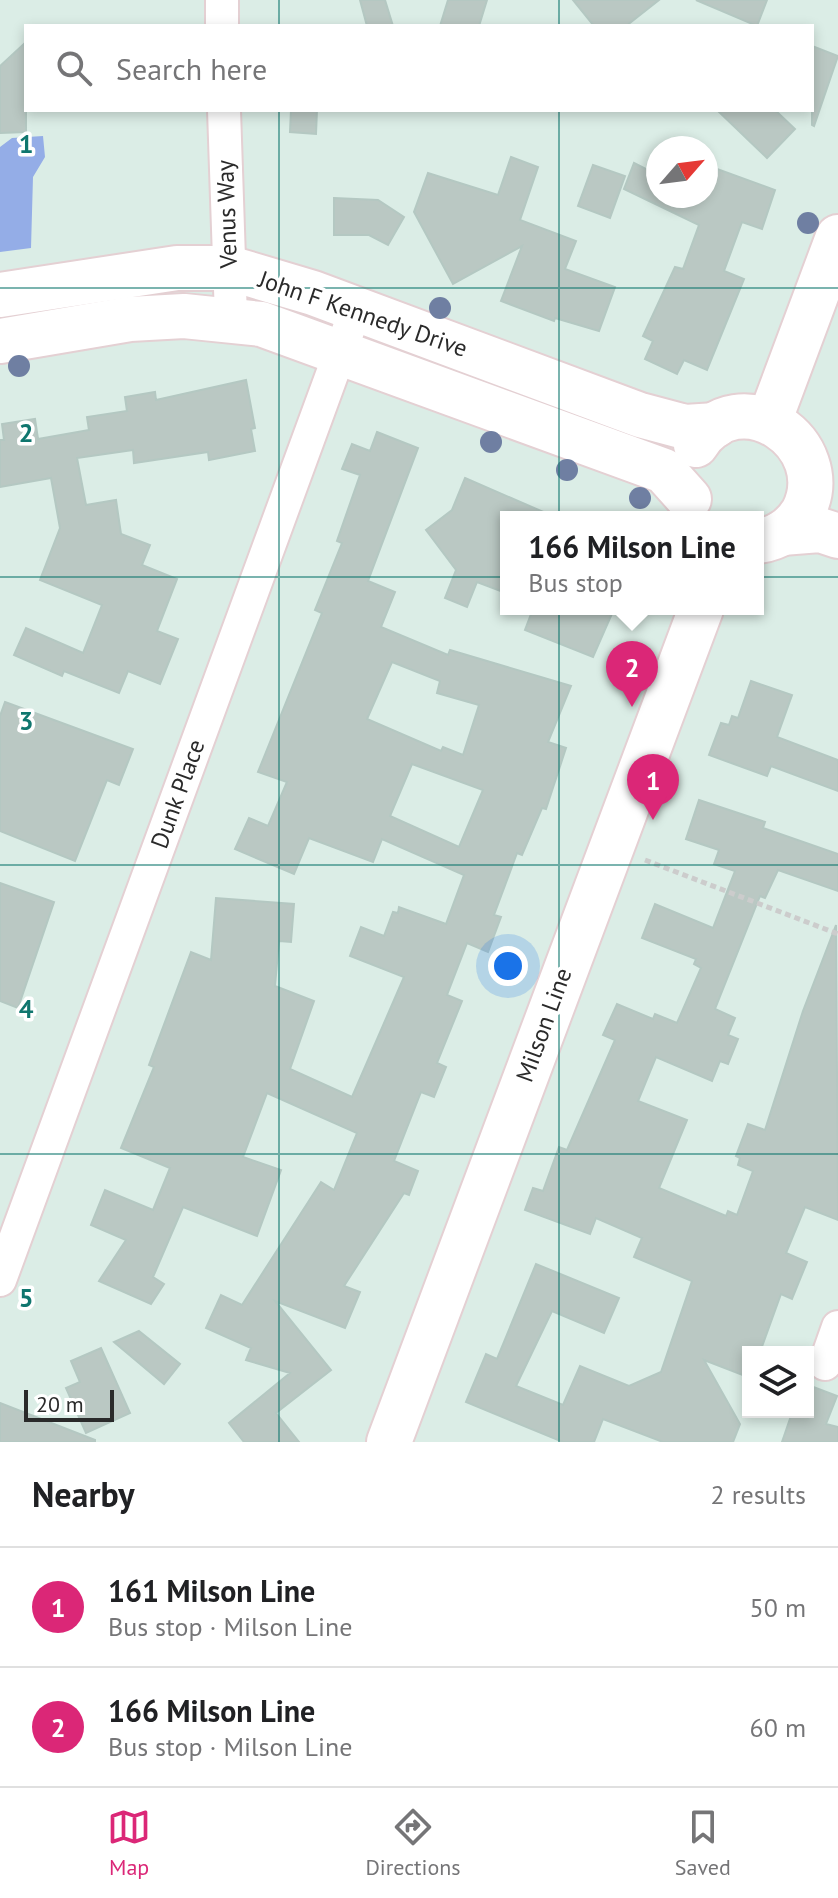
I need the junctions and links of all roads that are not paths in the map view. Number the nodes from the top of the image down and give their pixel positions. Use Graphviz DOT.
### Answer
graph roads {
  1 [pos="222,0"];
  2 [pos="222,24"];
  3 [pos="224,112"];
  4 [pos="838,237"];
  5 [pos="229,268"];
  6 [pos="0,295"];
  7 [pos="356,309"];
  8 [pos="231,318"];
  9 [pos="0,341"];
  10 [pos="341,350"];
  11 [pos="770,419"];
  12 [pos="716,425"];
  13 [pos="824,474"];
  14 [pos="694,508"];
  15 [pos="838,536"];
  16 [pos="770,537"];
  17 [pos="699,615"];
  18 [pos="0,1280"];
  19 [pos="838,1327"];
  20 [pos="825,1364"];
  21 [pos="389,1442"];
  1 -- 2 [label="street"];
  3 -- 5 [label="street, Venus Way"];
  4 -- 11 [label="main road"];
  5 -- 6 [label="main road, John F Kennedy Drive"];
  5 -- 7 [label="main road, John F Kennedy Drive"];
  5 -- 8 [label="street, Venus Way"];
  7 -- 10 [label="street, Dunk Place"];
  7 -- 12 [label="main road, John F Kennedy Drive"];
  8 -- 9 [label="main road, John F Kennedy Drive"];
  8 -- 10 [label="main road, John F Kennedy Drive"];
  10 -- 14 [label="main road, John F Kennedy Drive"];
  10 -- 18 [label="street, Dunk Place"];
  11 -- 12 [label="main road, John F Kennedy Drive"];
  11 -- 13 [label="main road"];
  12 -- 14 [label="main road"];
  13 -- 16 [label="main road"];
  15 -- 16 [label="main road"];
  17 -- 21 [label="main road, Milson Line"];
  19 -- 20 [label="street"];
}
